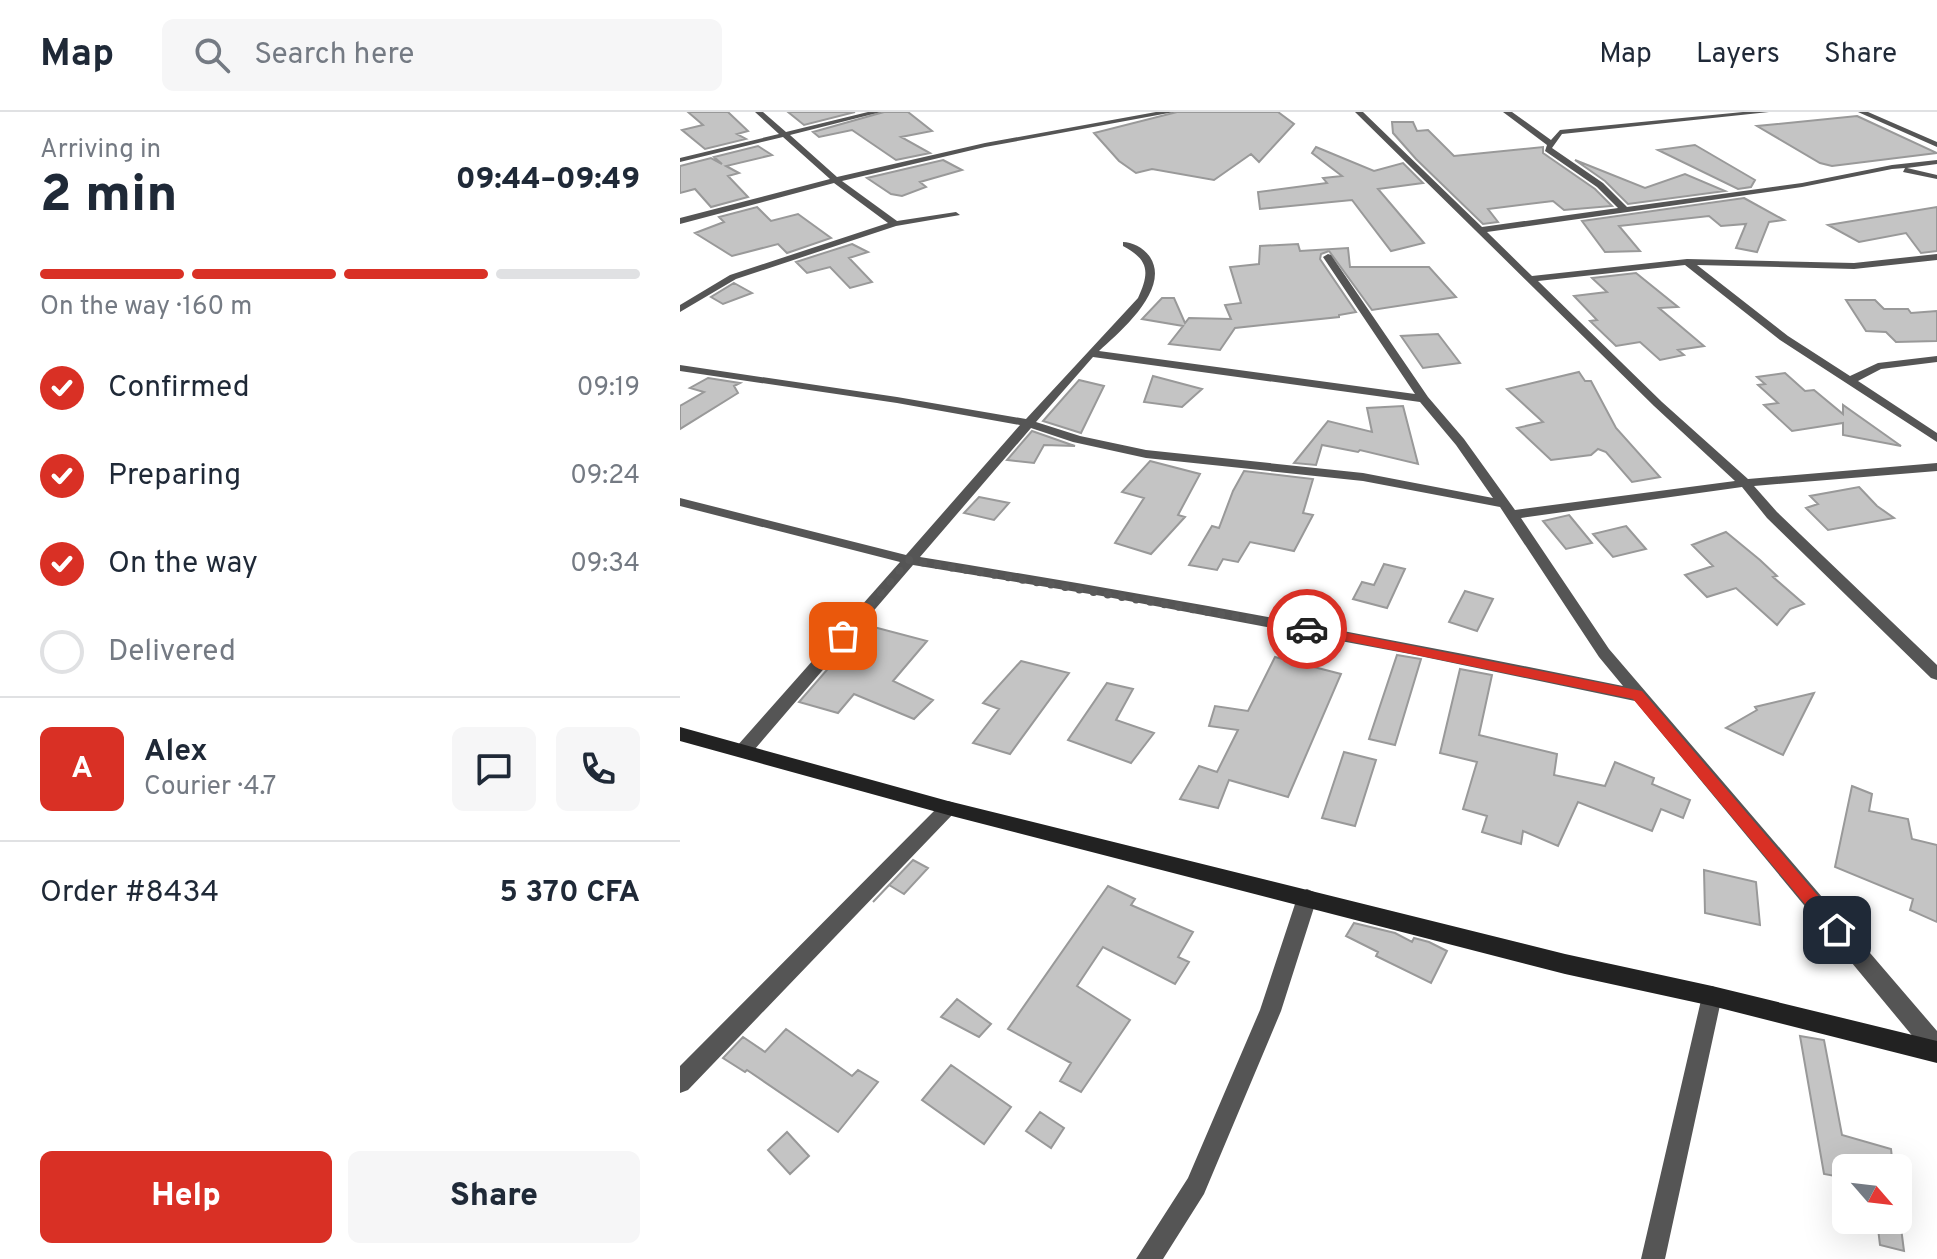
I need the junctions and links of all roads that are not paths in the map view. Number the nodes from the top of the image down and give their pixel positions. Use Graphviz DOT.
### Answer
graph roads {
  1 [pos="759,112"];
  2 [pos="877,112"];
  3 [pos="1170,112"];
  4 [pos="1359,112"];
  5 [pos="1507,112"];
  6 [pos="1765,112"];
  7 [pos="1863,112"];
  8 [pos="1875,112"];
  9 [pos="783,134"];
  10 [pos="1550,143"];
  11 [pos="1937,145"];
  12 [pos="680,160"];
  13 [pos="1937,162"];
  14 [pos="1892,167"];
  15 [pos="1937,177"];
  16 [pos="835,180"];
  17 [pos="1624,209"];
  18 [pos="956,215"];
  19 [pos="680,221"];
  20 [pos="895,224"];
  21 [pos="1480,230"];
  22 [pos="1126,244"];
  23 [pos="1328,257"];
  24 [pos="1937,257"];
  25 [pos="1687,262"];
  26 [pos="1530,279"];
  27 [pos="680,309"];
  28 [pos="1090,353"];
  29 [pos="1937,359"];
  30 [pos="680,368"];
  31 [pos="1852,380"];
  32 [pos="1424,399"];
  33 [pos="1028,423"];
  34 [pos="1937,438"];
  35 [pos="1937,467"];
  36 [pos="1745,483"];
  37 [pos="680,502"];
  38 [pos="1508,509"];
  39 [pos="909,560"];
  40 [pos="1937,674"];
  41 [pos="1637,695"];
  42 [pos="680,734"];
  43 [pos="743,751"];
  44 [pos="948,808"];
  45 [pos="1307,898"];
  46 [pos="1712,996"];
  47 [pos="1937,1050"];
  48 [pos="680,1082"];
  49 [pos="1148,1259"];
  50 [pos="1653,1259"];
  1 -- 9 [label="street"];
  2 -- 9 [label="street"];
  3 -- 16 [label="street"];
  4 -- 21 [label="street"];
  5 -- 10 [label="street"];
  6 -- 10 [label="street"];
  7 -- 8 [label="street"];
  7 -- 11 [label="street"];
  9 -- 12 [label="street"];
  9 -- 16 [label="street"];
  10 -- 17 [label="street"];
  13 -- 14 [label="street"];
  14 -- 15 [label="street"];
  14 -- 17 [label="street"];
  16 -- 19 [label="street"];
  16 -- 20 [label="street"];
  17 -- 21 [label="street"];
  18 -- 20 [label="street"];
  20 -- 27 [label="street"];
  21 -- 26 [label="street"];
  22 -- 28 [label="street"];
  23 -- 32 [label="street"];
  24 -- 25 [label="street"];
  25 -- 26 [label="street"];
  25 -- 31 [label="street"];
  26 -- 36 [label="street"];
  28 -- 32 [label="street"];
  28 -- 33 [label="street"];
  29 -- 31 [label="street"];
  30 -- 33 [label="street"];
  31 -- 34 [label="street"];
  32 -- 38 [label="street"];
  33 -- 38 [label="street"];
  33 -- 39 [label="street"];
  35 -- 36 [label="street"];
  36 -- 38 [label="street"];
  36 -- 40 [label="street"];
  37 -- 39 [label="street"];
  38 -- 41 [label="street"];
  39 -- 41 [label="street"];
  39 -- 43 [label="street"];
  41 -- 47 [label="street"];
  42 -- 43 [label="street"];
  43 -- 44 [label="street"];
  44 -- 45 [label="street"];
  44 -- 48 [label="street"];
  45 -- 46 [label="street"];
  45 -- 49 [label="street"];
  46 -- 47 [label="street"];
  46 -- 50 [label="street"];
}
